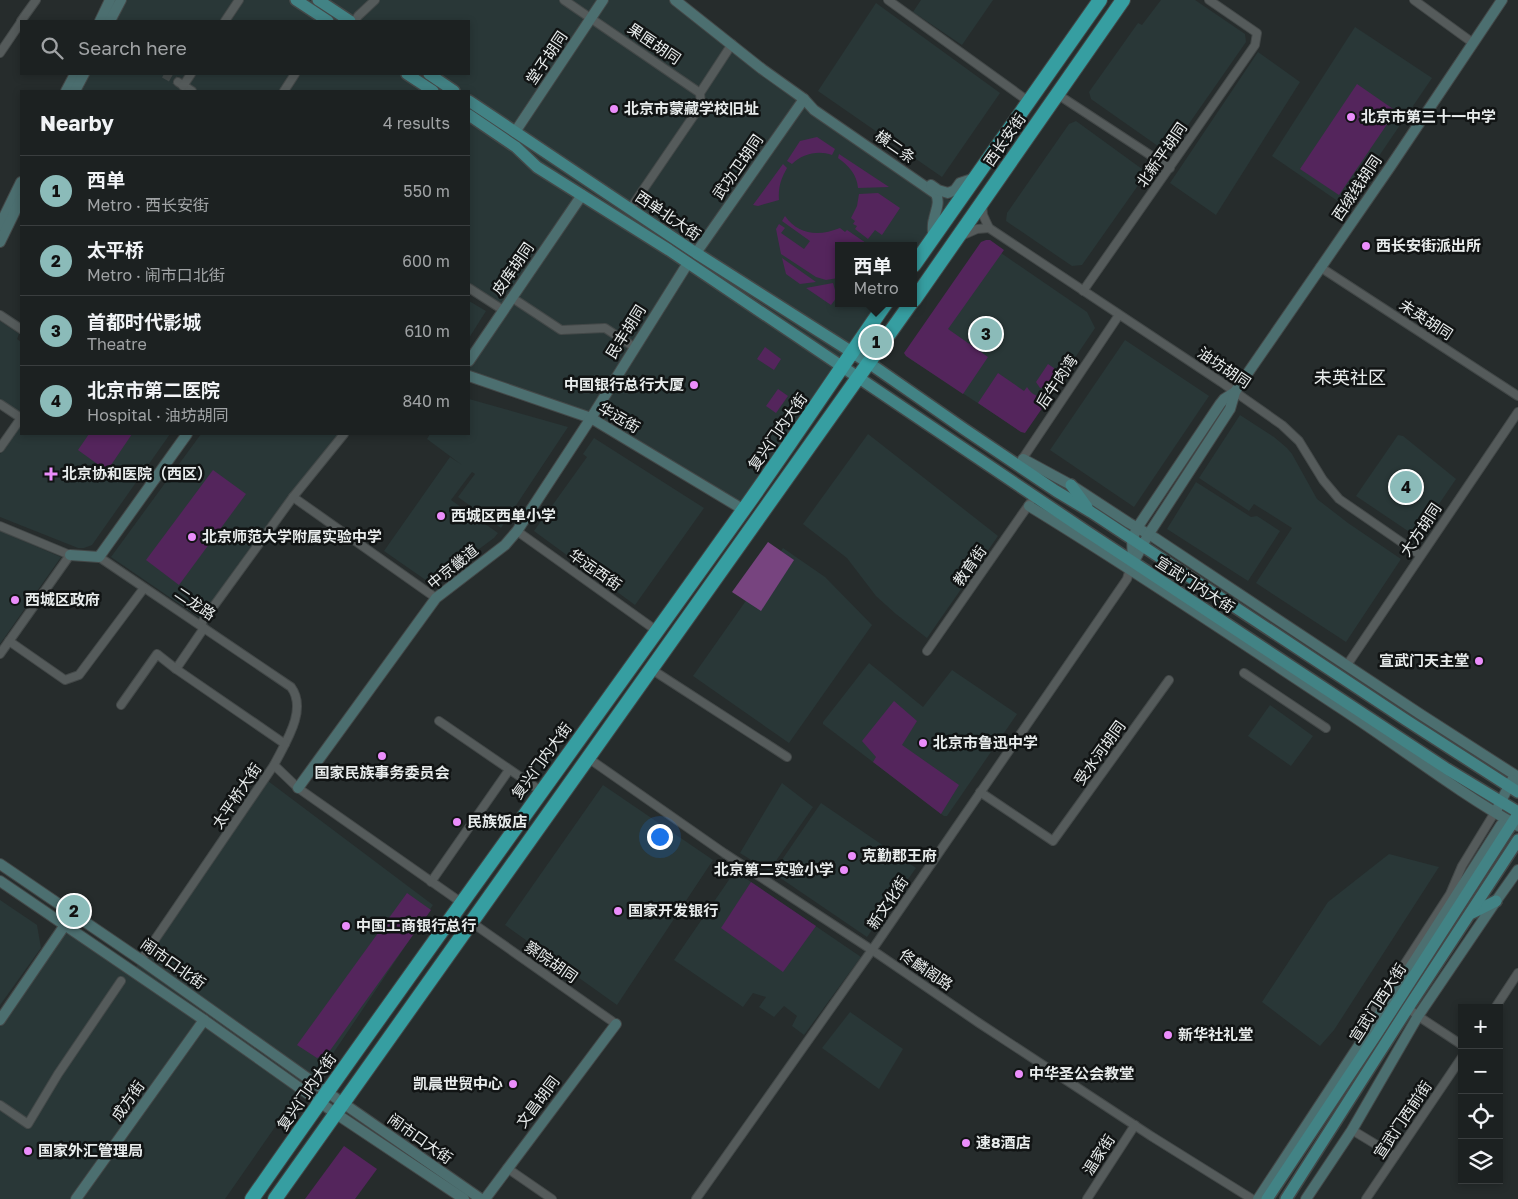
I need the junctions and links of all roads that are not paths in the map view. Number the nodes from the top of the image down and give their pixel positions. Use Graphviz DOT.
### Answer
graph roads {
  1 [pos="36,0"];
  2 [pos="110,0"];
  3 [pos="121,0"];
  4 [pos="239,0"];
  5 [pos="296,0"];
  6 [pos="318,0"];
  7 [pos="375,0"];
  8 [pos="564,0"];
  9 [pos="603,0"];
  10 [pos="675,0"];
  11 [pos="888,0"];
  12 [pos="1100,0"];
  13 [pos="1123,0"];
  14 [pos="1209,0"];
  15 [pos="1414,0"];
  16 [pos="1502,0"];
  17 [pos="592,18"];
  18 [pos="22,20"];
  19 [pos="100,20"];
  20 [pos="111,20"];
  21 [pos="226,20"];
  22 [pos="326,20"];
  23 [pos="348,20"];
  24 [pos="356,20"];
  25 [pos="20,23"];
  26 [pos="1473,43"];
  27 [pos="732,44"];
  28 [pos="0,53"];
  29 [pos="74,75"];
  30 [pos="83,75"];
  31 [pos="190,75"];
  32 [pos="294,75"];
  33 [pos="409,75"];
  34 [pos="430,75"];
  35 [pos="67,90"];
  36 [pos="76,90"];
  37 [pos="190,90"];
  38 [pos="285,90"];
  39 [pos="431,90"];
  40 [pos="453,90"];
  41 [pos="700,93"];
  42 [pos="1057,94"];
  43 [pos="804,99"];
  44 [pos="1028,101"];
  45 [pos="470,102"];
  46 [pos="470,116"];
  47 [pos="515,132"];
  48 [pos="1170,168"];
  49 [pos="975,178"];
  50 [pos="20,184"];
  51 [pos="582,195"];
  52 [pos="20,201"];
  53 [pos="982,202"];
  54 [pos="630,209"];
  55 [pos="0,225"];
  56 [pos="989,228"];
  57 [pos="933,236"];
  58 [pos="957,238"];
  59 [pos="0,242"];
  60 [pos="696,253"];
  61 [pos="917,260"];
  62 [pos="688,263"];
  63 [pos="1320,267"];
  64 [pos="470,289"];
  65 [pos="1083,291"];
  66 [pos="917,296"];
  67 [pos="512,297"];
  68 [pos="883,307"];
  69 [pos="908,307"];
  70 [pos="503,310"];
  71 [pos="0,315"];
  72 [pos="1119,315"];
  73 [pos="20,328"];
  74 [pos="634,347"];
  75 [pos="853,352"];
  76 [pos="470,360"];
  77 [pos="869,362"];
  78 [pos="842,368"];
  79 [pos="470,376"];
  80 [pos="858,378"];
  81 [pos="1235,392"];
  82 [pos="1518,396"];
  83 [pos="0,404"];
  84 [pos="1518,412"];
  85 [pos="20,417"];
  86 [pos="591,418"];
  87 [pos="20,419"];
  88 [pos="186,435"];
  89 [pos="343,435"];
  90 [pos="0,448"];
  91 [pos="1021,462"];
  92 [pos="1071,485"];
  93 [pos="293,497"];
  94 [pos="1031,501"];
  95 [pos="744,510"];
  96 [pos="1091,512"];
  97 [pos="0,526"];
  98 [pos="1137,528"];
  99 [pos="516,531"];
  100 [pos="1148,535"];
  101 [pos="1136,543"];
  102 [pos="70,555"];
  103 [pos="1420,555"];
  104 [pos="99,557"];
  105 [pos="1131,565"];
  106 [pos="144,588"];
  107 [pos="436,598"];
  108 [pos="202,627"];
  109 [pos="657,631"];
  110 [pos="9,641"];
  111 [pos="927,651"];
  112 [pos="0,654"];
  113 [pos="1347,665"];
  114 [pos="176,669"];
  115 [pos="651,669"];
  116 [pos="1244,674"];
  117 [pos="1169,680"];
  118 [pos="1379,687"];
  119 [pos="121,705"];
  120 [pos="1385,706"];
  121 [pos="439,721"];
  122 [pos="1326,728"];
  123 [pos="285,744"];
  124 [pos="787,757"];
  125 [pos="588,758"];
  126 [pos="274,765"];
  127 [pos="509,770"];
  128 [pos="1516,780"];
  129 [pos="298,788"];
  130 [pos="541,791"];
  131 [pos="980,792"];
  132 [pos="1501,802"];
  133 [pos="1495,812"];
  134 [pos="1513,820"];
  135 [pos="1518,840"];
  136 [pos="0,864"];
  137 [pos="1518,870"];
  138 [pos="0,880"];
  139 [pos="431,882"];
  140 [pos="1496,900"];
  141 [pos="462,903"];
  142 [pos="1471,913"];
  143 [pos="471,922"];
  144 [pos="65,925"];
  145 [pos="872,950"];
  146 [pos="141,960"];
  147 [pos="133,971"];
  148 [pos="1518,973"];
  149 [pos="121,981"];
  150 [pos="1498,1004"];
  151 [pos="1408,1008"];
  152 [pos="1418,1016"];
  153 [pos="0,1020"];
  154 [pos="204,1020"];
  155 [pos="616,1024"];
  156 [pos="1458,1042"];
  157 [pos="1361,1048"];
  158 [pos="1458,1063"];
  159 [pos="323,1097"];
  160 [pos="0,1105"];
  161 [pos="339,1108"];
  162 [pos="1134,1125"];
  163 [pos="1352,1130"];
  164 [pos="1396,1156"];
  165 [pos="507,1168"];
  166 [pos="76,1199"];
  167 [pos="252,1199"];
  168 [pos="275,1199"];
  169 [pos="464,1199"];
  170 [pos="481,1199"];
  171 [pos="485,1199"];
  172 [pos="552,1199"];
  173 [pos="696,1199"];
  174 [pos="1087,1199"];
  175 [pos="1252,1199"];
  176 [pos="1258,1199"];
  177 [pos="1267,1199"];
  178 [pos="1286,1199"];
  179 [pos="1306,1199"];
  180 [pos="1366,1199"];
  1 -- 18 [label="street"];
  2 -- 19 [label="street"];
  3 -- 20 [label="street"];
  4 -- 21 [label="street"];
  5 -- 22 [label="main road"];
  6 -- 23 [label="main road"];
  7 -- 24 [label="street"];
  8 -- 17 [label="street, 果匣胡同"];
  9 -- 17 [label="street, 堂子胡同"];
  10 -- 27 [label="street, 横二条"];
  11 -- 44 [label="street"];
  12 -- 44 [label="highway, 西长安街"];
  13 -- 42 [label="highway, 西长安街"];
  14 -- 48 [label="street, 北新平胡同"];
  15 -- 26 [label="street"];
  16 -- 26 [label="street, 西绒线胡同"];
  17 -- 41 [label="street, 果匣胡同"];
  17 -- 47 [label="street, 堂子胡同"];
  25 -- 28 [label="street"];
  26 -- 63 [label="street, 西绒线胡同"];
  27 -- 41 [label="street"];
  27 -- 43 [label="street, 横二条"];
  29 -- 35 [label="street"];
  30 -- 36 [label="street"];
  31 -- 37 [label="street"];
  32 -- 38 [label="street"];
  33 -- 39 [label="main road"];
  34 -- 40 [label="main road"];
  41 -- 54 [label="street"];
  42 -- 48 [label="street"];
  42 -- 53 [label="highway, 西长安街"];
  43 -- 49 [label="street, 横二条"];
  43 -- 57 [label="street, 横二条"];
  43 -- 60 [label="street, 武功卫胡同"];
  44 -- 49 [label="highway, 西长安街"];
  45 -- 47 [label="main road, 西单北大街"];
  46 -- 51 [label="main road, 西单北大街"];
  47 -- 54 [label="main road, 西单北大街"];
  48 -- 65 [label="street, 北新平胡同"];
  49 -- 57 [label="highway, 西长安街"];
  50 -- 55 [label="street"];
  51 -- 62 [label="main road, 西单北大街"];
  51 -- 67 [label="street, 皮库胡同"];
  52 -- 59 [label="street"];
  53 -- 56 [label="street"];
  53 -- 58 [label="highway, 西长安街"];
  54 -- 60 [label="main road, 西单北大街"];
  56 -- 58 [label="street"];
  56 -- 65 [label="street, 油坊胡同"];
  57 -- 61 [label="highway, 西长安街"];
  58 -- 66 [label="highway, 西长安街"];
  60 -- 75 [label="main road, 西单北大街"];
  62 -- 74 [label="street, 民丰胡同"];
  62 -- 78 [label="main road, 西单北大街"];
  63 -- 81 [label="street, 西绒线胡同"];
  63 -- 82 [label="street, 未英胡同"];
  64 -- 70 [label="street"];
  65 -- 72 [label="street, 油坊胡同"];
  67 -- 70 [label="street, 皮库胡同"];
  67 -- 74 [label="street"];
  68 -- 75 [label="highway"];
  69 -- 77 [label="highway"];
  70 -- 76 [label="street, 皮库胡同"];
  71 -- 73 [label="street"];
  72 -- 81 [label="street, 油坊胡同"];
  72 -- 91 [label="street, 后牛肉湾"];
  74 -- 86 [label="street, 民丰胡同"];
  75 -- 77 [label="main road, 西单北大街"];
  75 -- 78 [label="highway, 复兴门内大街"];
  77 -- 80 [label="highway"];
  77 -- 91 [label="main road, 宣武门内大街"];
  78 -- 80 [label="main road, 西单北大街"];
  78 -- 95 [label="highway, 复兴门内大街"];
  79 -- 86 [label="street, 华远街"];
  80 -- 94 [label="main road, 宣武门内大街"];
  80 -- 115 [label="highway"];
  81 -- 98 [label="street, 西绒线胡同"];
  81 -- 100 [label="street, 西绒线胡同"];
  81 -- 103 [label="street, 油坊胡同"];
  83 -- 85 [label="street"];
  84 -- 103 [label="street, 大方胡同"];
  86 -- 95 [label="street, 华远街"];
  86 -- 99 [label="street, 中京畿道"];
  87 -- 90 [label="street"];
  88 -- 104 [label="street"];
  89 -- 93 [label="street"];
  91 -- 92 [label="street"];
  91 -- 96 [label="main road, 宣武门内大街"];
  92 -- 96 [label="main road"];
  92 -- 98 [label="street"];
  93 -- 107 [label="street"];
  93 -- 108 [label="street"];
  94 -- 105 [label="main road, 宣武门内大街"];
  94 -- 111 [label="street, 教育街"];
  95 -- 109 [label="highway, 复兴门内大街"];
  96 -- 101 [label="main road, 宣武门内大街"];
  97 -- 102 [label="street"];
  98 -- 100 [label="street"];
  98 -- 101 [label="street, 西绒线胡同"];
  99 -- 107 [label="street, 中京畿道"];
  99 -- 109 [label="street, 华远西街"];
  100 -- 101 [label="street, 西绒线胡同"];
  100 -- 113 [label="street"];
  101 -- 105 [label="street"];
  101 -- 120 [label="main road, 宣武门内大街"];
  102 -- 104 [label="street"];
  102 -- 110 [label="street"];
  103 -- 113 [label="street, 大方胡同"];
  104 -- 106 [label="street, 二龙路"];
  105 -- 131 [label="street, 新文化街"];
  105 -- 132 [label="main road, 宣武门内大街"];
  105 -- 133 [label="street"];
  106 -- 108 [label="street, 二龙路"];
  106 -- 110 [label="street"];
  107 -- 129 [label="street, 中京畿道"];
  108 -- 114 [label="street"];
  108 -- 123 [label="street, 二龙路"];
  109 -- 130 [label="highway, 复兴门内大街"];
  110 -- 112 [label="street"];
  113 -- 118 [label="street"];
  114 -- 119 [label="street"];
  114 -- 123 [label="street"];
  115 -- 124 [label="street"];
  115 -- 125 [label="highway"];
  116 -- 122 [label="street"];
  117 -- 131 [label="street, 受水河胡同"];
  118 -- 120 [label="street"];
  118 -- 128 [label="street"];
  120 -- 128 [label="main road, 宣武门内大街"];
  121 -- 127 [label="street"];
  123 -- 126 [label="street, 二龙路"];
  125 -- 143 [label="highway"];
  125 -- 145 [label="street, 佟麟阁路"];
  126 -- 129 [label="street, 太平桥大街"];
  126 -- 146 [label="street, 太平桥大街"];
  127 -- 130 [label="street"];
  127 -- 139 [label="street"];
  128 -- 132 [label="street"];
  129 -- 139 [label="street, 太平桥大街"];
  130 -- 141 [label="highway, 复兴门内大街"];
  131 -- 145 [label="street, 新文化街"];
  132 -- 133 [label="street"];
  132 -- 134 [label="main road, 宣武门内大街"];
  133 -- 134 [label="street"];
  133 -- 157 [label="street, 宣武门西大街"];
  134 -- 157 [label="main road, 宣武门西大街"];
  135 -- 142 [label="main road, 宣武门西大街"];
  136 -- 146 [label="street, 闹市口北街"];
  137 -- 140 [label="street"];
  138 -- 144 [label="street, 闹市口北街"];
  139 -- 141 [label="street, 太平桥大街"];
  140 -- 142 [label="main road"];
  140 -- 152 [label="street"];
  141 -- 159 [label="highway, 复兴门内大街"];
  142 -- 151 [label="main road, 宣武门西大街"];
  143 -- 155 [label="street, 察院胡同"];
  143 -- 161 [label="highway"];
  144 -- 147 [label="street, 闹市口北街"];
  144 -- 153 [label="street"];
  145 -- 162 [label="street, 佟麟阁路"];
  145 -- 173 [label="street, 新文化街"];
  146 -- 147 [label="street"];
  146 -- 159 [label="street, 闹市口北街"];
  147 -- 154 [label="street, 闹市口北街"];
  148 -- 150 [label="street"];
  149 -- 160 [label="street"];
  151 -- 152 [label="street"];
  151 -- 178 [label="main road, 宣武门西大街"];
  152 -- 156 [label="street"];
  152 -- 163 [label="street"];
  154 -- 159 [label="street, 闹市口北街"];
  154 -- 166 [label="street, 成方街"];
  155 -- 165 [label="street, 文昌胡同"];
  157 -- 176 [label="street, 宣武门西大街"];
  157 -- 177 [label="main road, 宣武门西大街"];
  158 -- 164 [label="street, 宣武门西前街"];
  159 -- 161 [label="street"];
  159 -- 167 [label="highway, 复兴门内大街"];
  161 -- 168 [label="highway"];
  161 -- 169 [label="street, 闹市口大街"];
  161 -- 170 [label="street, 闹市口大街"];
  162 -- 174 [label="street, 温家街"];
  162 -- 175 [label="street, 佟麟阁路"];
  163 -- 164 [label="street"];
  163 -- 179 [label="street"];
  164 -- 180 [label="street, 宣武门西前街"];
  165 -- 171 [label="street, 文昌胡同"];
  165 -- 172 [label="street"];
}
